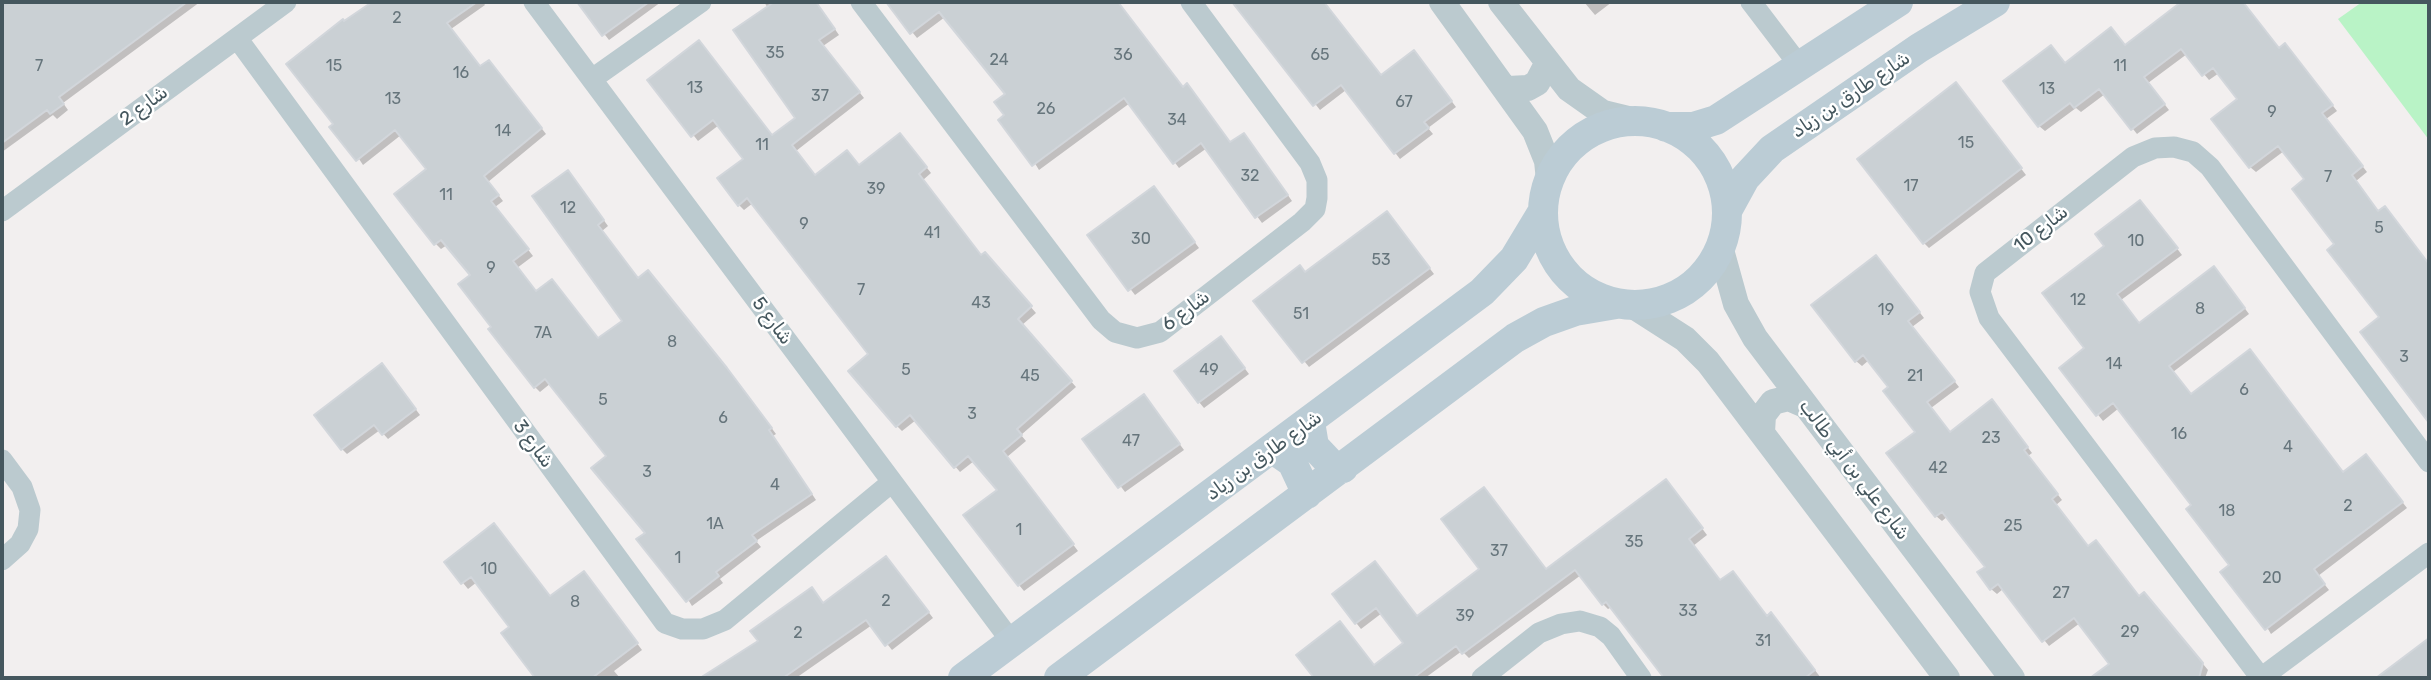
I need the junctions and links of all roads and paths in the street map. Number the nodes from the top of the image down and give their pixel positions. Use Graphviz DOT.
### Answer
graph roads {
  1 [pos="286,2"];
  2 [pos="534,2"];
  3 [pos="701,2"];
  4 [pos="861,2"];
  5 [pos="1191,2"];
  6 [pos="1442,2"];
  7 [pos="1501,2"];
  8 [pos="1751,2"];
  9 [pos="1898,2"];
  10 [pos="1995,2"];
  11 [pos="237,38"];
  12 [pos="1547,64"];
  13 [pos="1799,65"];
  14 [pos="592,79"];
  15 [pos="1508,89"];
  16 [pos="1636,121"];
  17 [pos="1666,127"];
  18 [pos="1549,180"];
  19 [pos="1728,209"];
  20 [pos="2,211"];
  21 [pos="1543,211"];
  22 [pos="1721,250"];
  23 [pos="1624,305"];
  24 [pos="1805,405"];
  25 [pos="1310,422"];
  26 [pos="1762,432"];
  27 [pos="1273,449"];
  28 [pos="2,460"];
  29 [pos="2429,463"];
  30 [pos="1343,468"];
  31 [pos="892,482"];
  32 [pos="1307,494"];
  33 [pos="2429,553"];
  34 [pos="2,560"];
  35 [pos="1011,641"];
  36 [pos="962,678"];
  37 [pos="1059,678"];
  38 [pos="1482,678"];
  39 [pos="1641,678"];
  40 [pos="1947,678"];
  41 [pos="2012,678"];
  42 [pos="2261,678"];
  1 -- 11 [label="street, شارع 2"];
  2 -- 14 [label="street, شارع 5"];
  3 -- 14 [label="street"];
  4 -- 5 [label="street, شارع 6"];
  6 -- 15 [label="street"];
  7 -- 12 [label="street"];
  8 -- 13 [label="street"];
  9 -- 13 [label="main road"];
  10 -- 19 [label="main road, شارع طارق بن زياد"];
  11 -- 20 [label="street, شارع 2"];
  11 -- 31 [label="street, شارع 3"];
  12 -- 15 [label="street"];
  12 -- 16 [label="street"];
  13 -- 17 [label="main road"];
  14 -- 31 [label="street, شارع 5"];
  15 -- 18 [label="street"];
  16 -- 17 [label="main road"];
  16 -- 18 [label="main road"];
  17 -- 19 [label="main road"];
  18 -- 21 [label="main road"];
  19 -- 22 [label="main road"];
  21 -- 23 [label="main road"];
  21 -- 25 [label="main road, شارع طارق بن زياد"];
  22 -- 23 [label="main road"];
  22 -- 24 [label="street, شارع علي بن أبي طالب"];
  23 -- 26 [label="street"];
  23 -- 30 [label="main road"];
  24 -- 26 [label="street"];
  24 -- 41 [label="street, شارع علي بن أبي طالب"];
  25 -- 27 [label="main road, شارع طارق بن زياد"];
  25 -- 30 [label="main road"];
  26 -- 40 [label="street"];
  27 -- 32 [label="main road"];
  27 -- 35 [label="main road, شارع طارق بن زياد"];
  28 -- 34 [label="street"];
  29 -- 42 [label="street, شارع 10"];
  30 -- 32 [label="main road"];
  31 -- 35 [label="street, شارع 5"];
  32 -- 37 [label="main road"];
  33 -- 42 [label="street"];
  35 -- 36 [label="main road, شارع طارق بن زياد"];
  38 -- 39 [label="street"];
}
